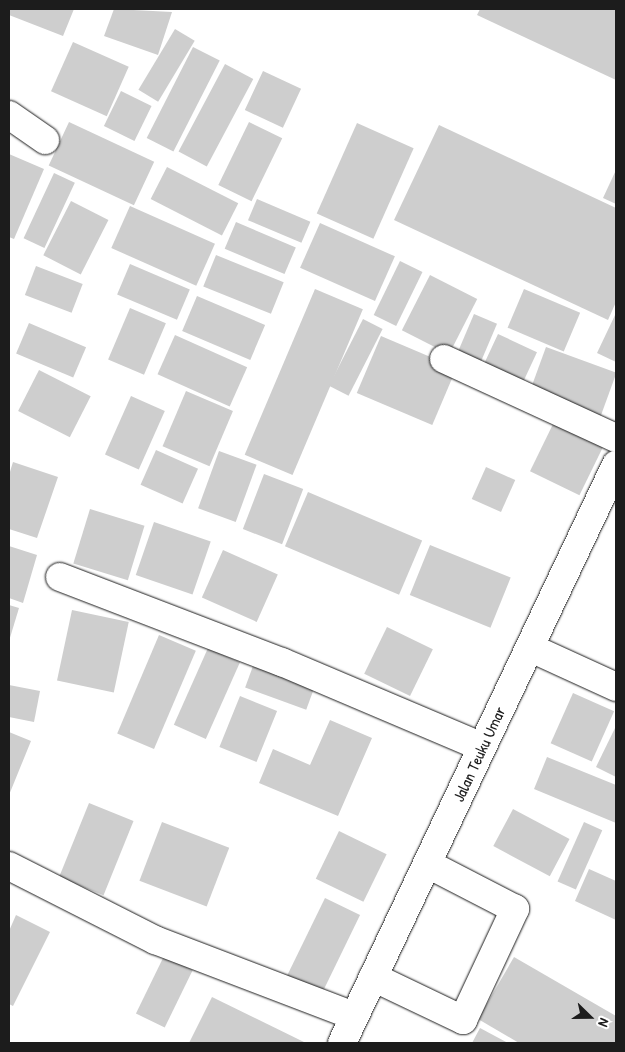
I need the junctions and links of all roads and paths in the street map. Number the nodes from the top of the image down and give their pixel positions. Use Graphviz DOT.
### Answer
graph roads {
  1 [pos="9,115"];
  2 [pos="45,140"];
  3 [pos="444,359"];
  4 [pos="616,438"];
  5 [pos="616,465"];
  6 [pos="60,577"];
  7 [pos="531,648"];
  8 [pos="616,687"];
  9 [pos="482,747"];
  10 [pos="428,864"];
  11 [pos="9,866"];
  12 [pos="373,977"];
  13 [pos="354,1016"];
  14 [pos="342,1043"];
  1 -- 2 [label="street"];
  3 -- 4 [label="street"];
  5 -- 7 [label="street, Jalan Teuku Umar"];
  6 -- 9 [label="street"];
  7 -- 8 [label="street"];
  7 -- 9 [label="street, Jalan Teuku Umar"];
  9 -- 10 [label="street, Jalan Teuku Umar"];
  10 -- 12 [label="street, Jalan Teuku Umar"];
  10 -- 12 [label="street"];
  11 -- 13 [label="street"];
  12 -- 13 [label="street, Jalan Teuku Umar"];
  13 -- 14 [label="street, Jalan Teuku Umar"];
}
